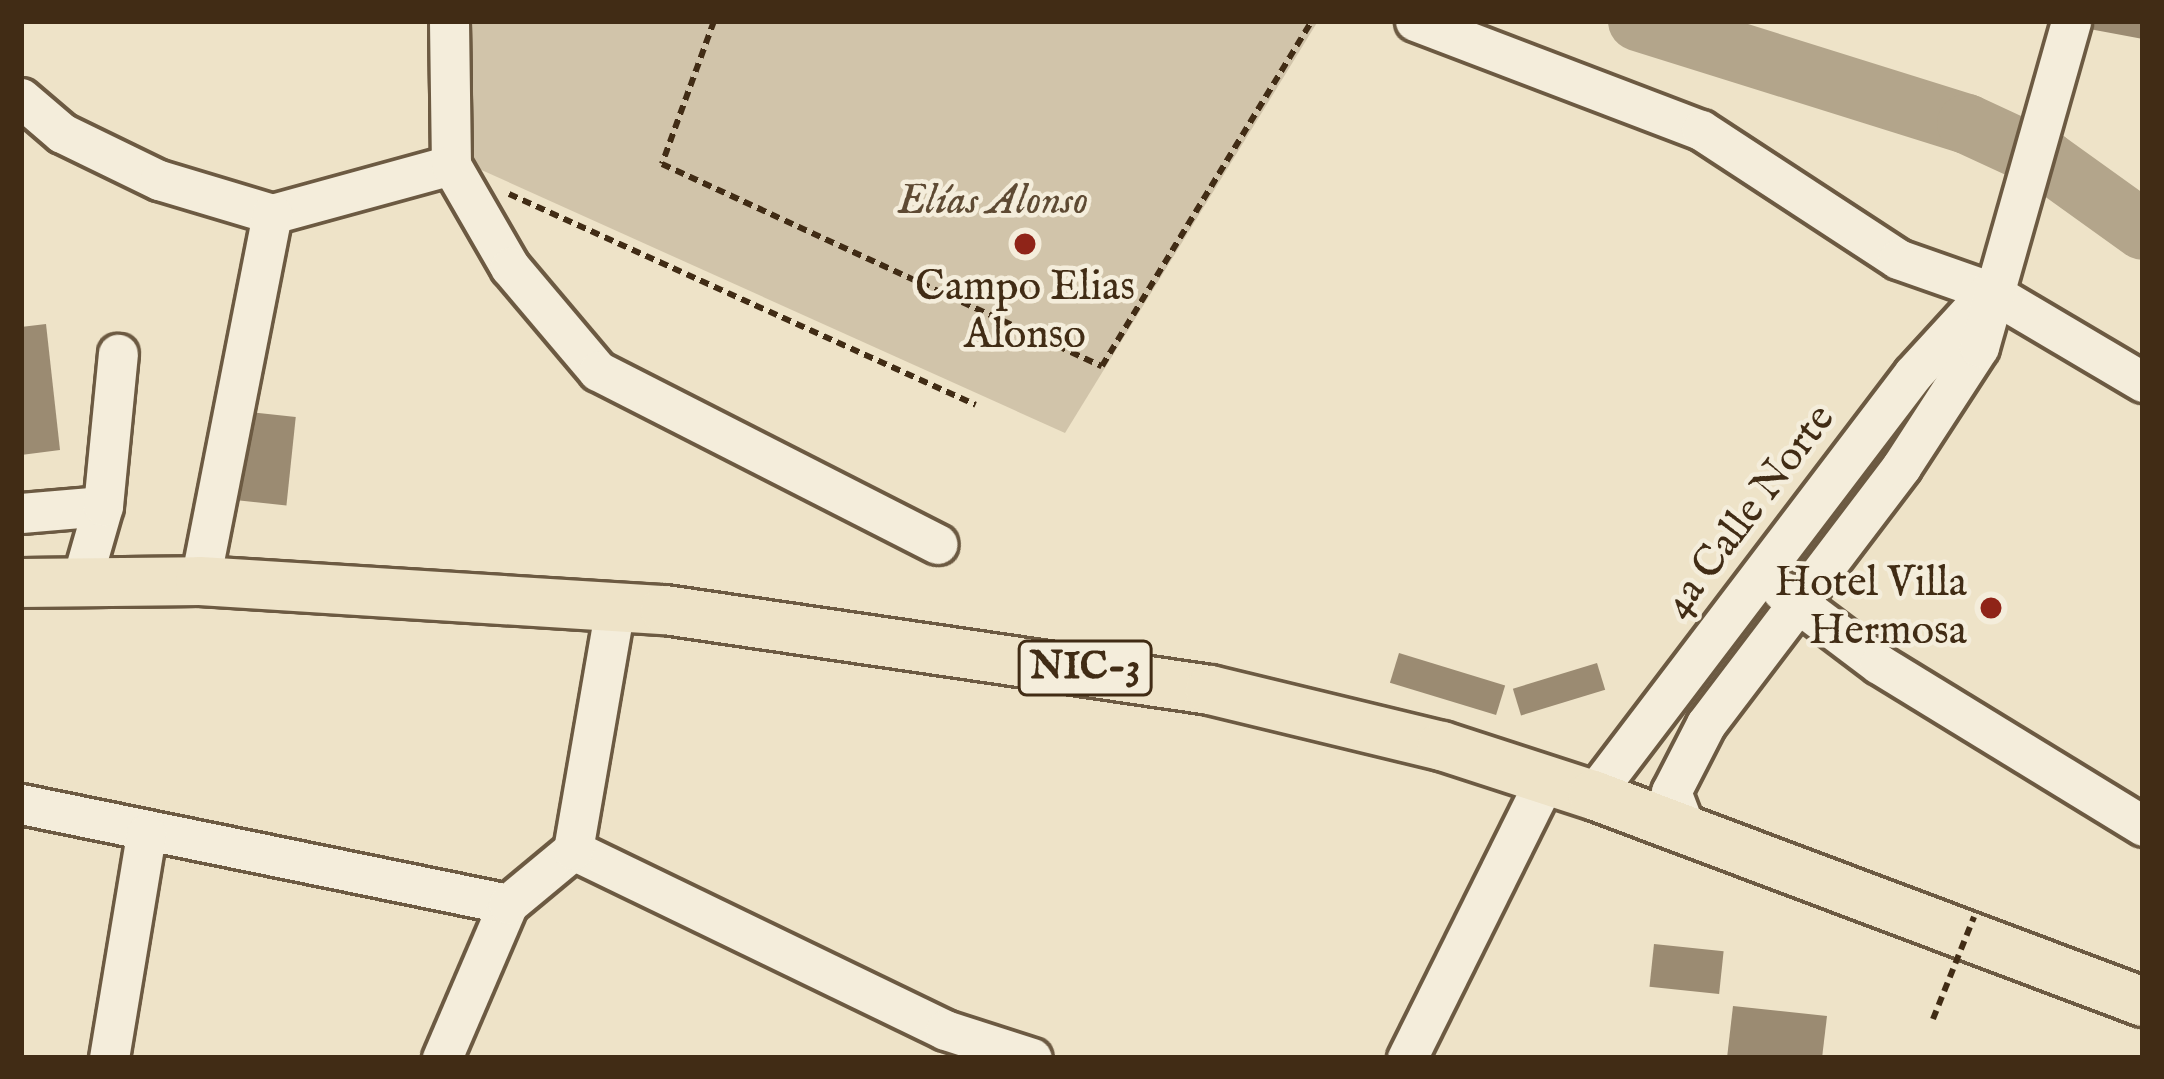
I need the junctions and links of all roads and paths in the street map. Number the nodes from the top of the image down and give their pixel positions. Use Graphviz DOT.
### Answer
graph roads {
  1 [pos="449,21"];
  2 [pos="714,21"];
  3 [pos="1312,21"];
  4 [pos="1415,21"];
  5 [pos="2072,21"];
  6 [pos="21,98"];
  7 [pos="451,165"];
  8 [pos="272,214"];
  9 [pos="1993,278"];
  10 [pos="118,354"];
  11 [pos="2143,382"];
  12 [pos="976,405"];
  13 [pos="103,506"];
  14 [pos="21,513"];
  15 [pos="938,544"];
  16 [pos="82,579"];
  17 [pos="200,581"];
  18 [pos="1760,581"];
  19 [pos="21,583"];
  20 [pos="1801,600"];
  21 [pos="615,607"];
  22 [pos="1545,780"];
  23 [pos="1593,795"];
  24 [pos="21,804"];
  25 [pos="2143,826"];
  26 [pos="1685,828"];
  27 [pos="146,834"];
  28 [pos="573,850"];
  29 [pos="508,904"];
  30 [pos="1974,917"];
  31 [pos="2143,1002"];
  32 [pos="1933,1019"];
  33 [pos="954,1044"];
  34 [pos="109,1058"];
  35 [pos="442,1058"];
  36 [pos="1032,1058"];
  37 [pos="1407,1058"];
  1 -- 7 [label="street"];
  2 -- 3 [label="path"];
  4 -- 9 [label="street"];
  5 -- 9 [label="street, 4a Calle Norte"];
  6 -- 8 [label="street"];
  7 -- 8 [label="street"];
  7 -- 12 [label="path"];
  7 -- 15 [label="street"];
  8 -- 17 [label="street"];
  9 -- 11 [label="street"];
  9 -- 18 [label="street, 4a Calle Norte"];
  9 -- 20 [label="street, 4a Calle Norte"];
  10 -- 13 [label="street"];
  13 -- 14 [label="street"];
  13 -- 16 [label="street"];
  16 -- 17 [label="main road, NIC-3"];
  16 -- 19 [label="main road, NIC-3"];
  17 -- 21 [label="main road, NIC-3"];
  18 -- 20 [label="street"];
  18 -- 23 [label="street, 4a Calle Norte"];
  20 -- 25 [label="street"];
  20 -- 26 [label="street, 4a Calle Norte"];
  21 -- 22 [label="main road, NIC-3"];
  21 -- 28 [label="street"];
  22 -- 23 [label="main road, NIC-3"];
  22 -- 37 [label="street"];
  23 -- 26 [label="main road, NIC-3"];
  24 -- 27 [label="street"];
  26 -- 31 [label="main road, NIC-3"];
  27 -- 29 [label="street"];
  27 -- 34 [label="street"];
  28 -- 29 [label="street"];
  28 -- 33 [label="street"];
  29 -- 35 [label="street"];
  30 -- 32 [label="path, bridge"];
  33 -- 36 [label="street"];
}
